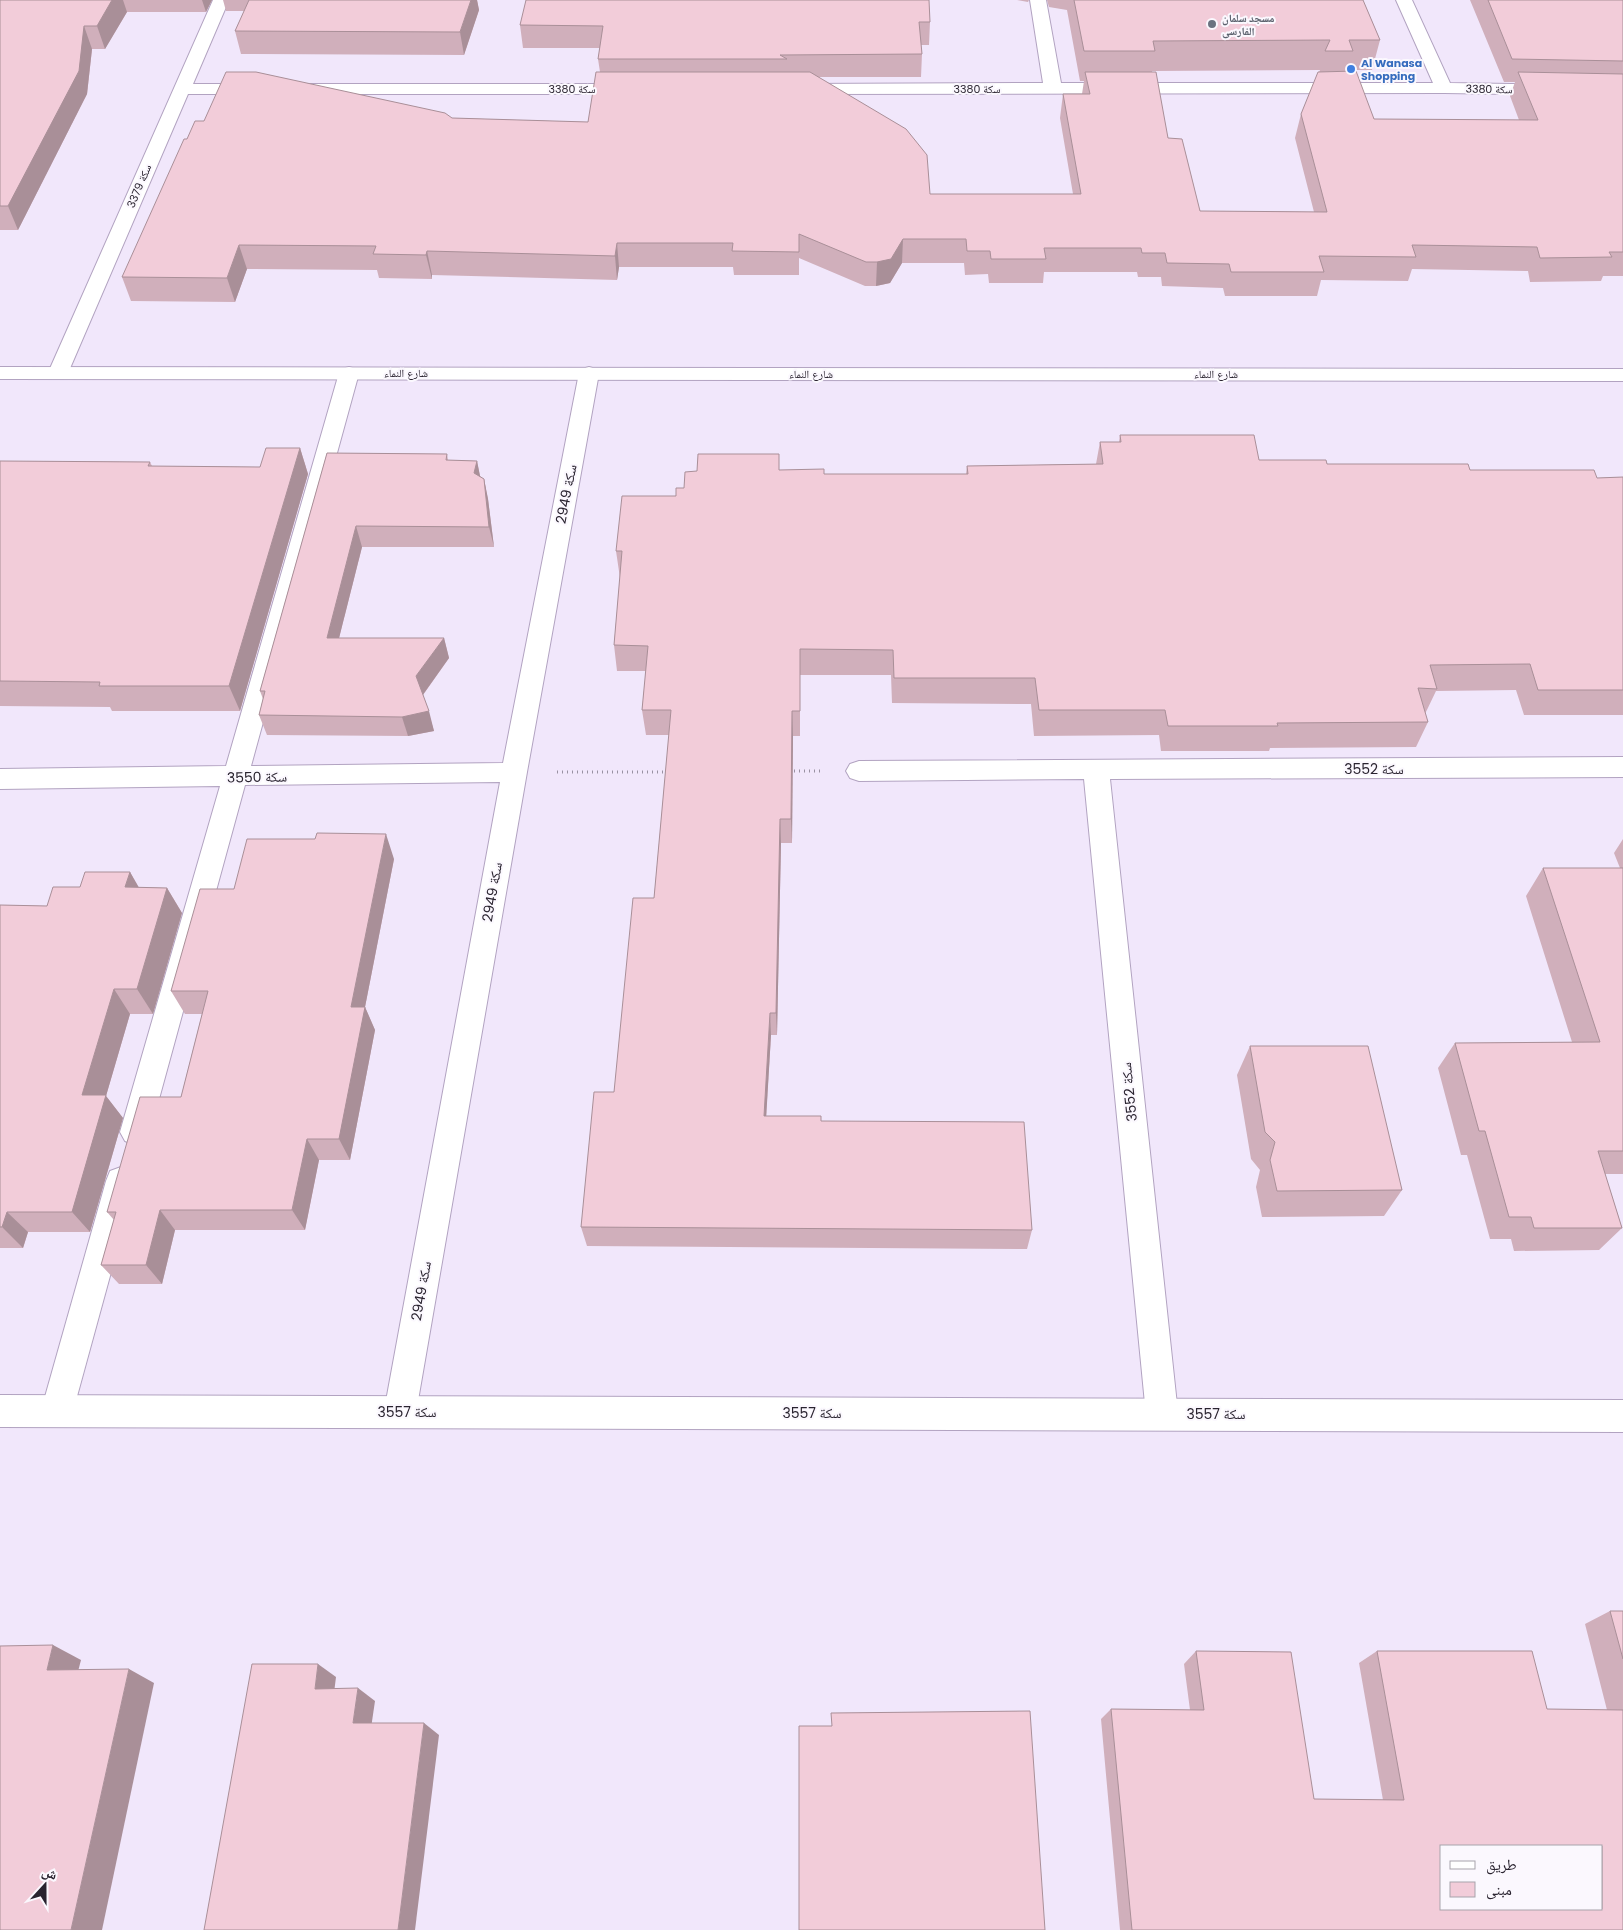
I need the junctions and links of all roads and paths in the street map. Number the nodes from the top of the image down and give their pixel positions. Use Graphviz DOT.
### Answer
graph roads {
  1 [pos="221,0"];
  2 [pos="1038,0"];
  3 [pos="1404,0"];
  4 [pos="1444,88"];
  5 [pos="181,89"];
  6 [pos="647,89"];
  7 [pos="786,89"];
  8 [pos="1053,89"];
  9 [pos="1623,90"];
  10 [pos="0,373"];
  11 [pos="58,373"];
  12 [pos="349,373"];
  13 [pos="589,373"];
  14 [pos="1623,374"];
  15 [pos="1623,767"];
  16 [pos="1096,770"];
  17 [pos="780,771"];
  18 [pos="859,771"];
  19 [pos="514,772"];
  20 [pos="672,772"];
  21 [pos="234,778"];
  22 [pos="0,780"];
  23 [pos="0,1411"];
  24 [pos="57,1411"];
  25 [pos="400,1412"];
  26 [pos="1162,1414"];
  27 [pos="1623,1416"];
  1 -- 5 [label="street, سكة 3379"];
  2 -- 8 [label="street"];
  3 -- 4 [label="street"];
  4 -- 8 [label="street, سكة 3380"];
  4 -- 9 [label="street, سكة 3380"];
  5 -- 6 [label="street, سكة 3380"];
  5 -- 11 [label="street, سكة 3379"];
  7 -- 8 [label="street, سكة 3380"];
  10 -- 11 [label="street, شارع النماء"];
  11 -- 12 [label="street, شارع النماء"];
  12 -- 13 [label="street, شارع النماء"];
  12 -- 21 [label="street"];
  13 -- 14 [label="street, شارع النماء"];
  13 -- 19 [label="street, سكة 2949"];
  15 -- 16 [label="street, سكة 3552"];
  16 -- 18 [label="street, سكة 3552"];
  16 -- 26 [label="street, سكة 3552"];
  17 -- 18 [label="path"];
  19 -- 20 [label="path"];
  19 -- 21 [label="street, سكة 3550"];
  19 -- 25 [label="street, سكة 2949"];
  21 -- 22 [label="street, سكة 3550"];
  21 -- 24 [label="street"];
  23 -- 24 [label="street, سكة 3557"];
  24 -- 25 [label="street, سكة 3557"];
  25 -- 26 [label="street, سكة 3557"];
  26 -- 27 [label="street, سكة 3557"];
}
